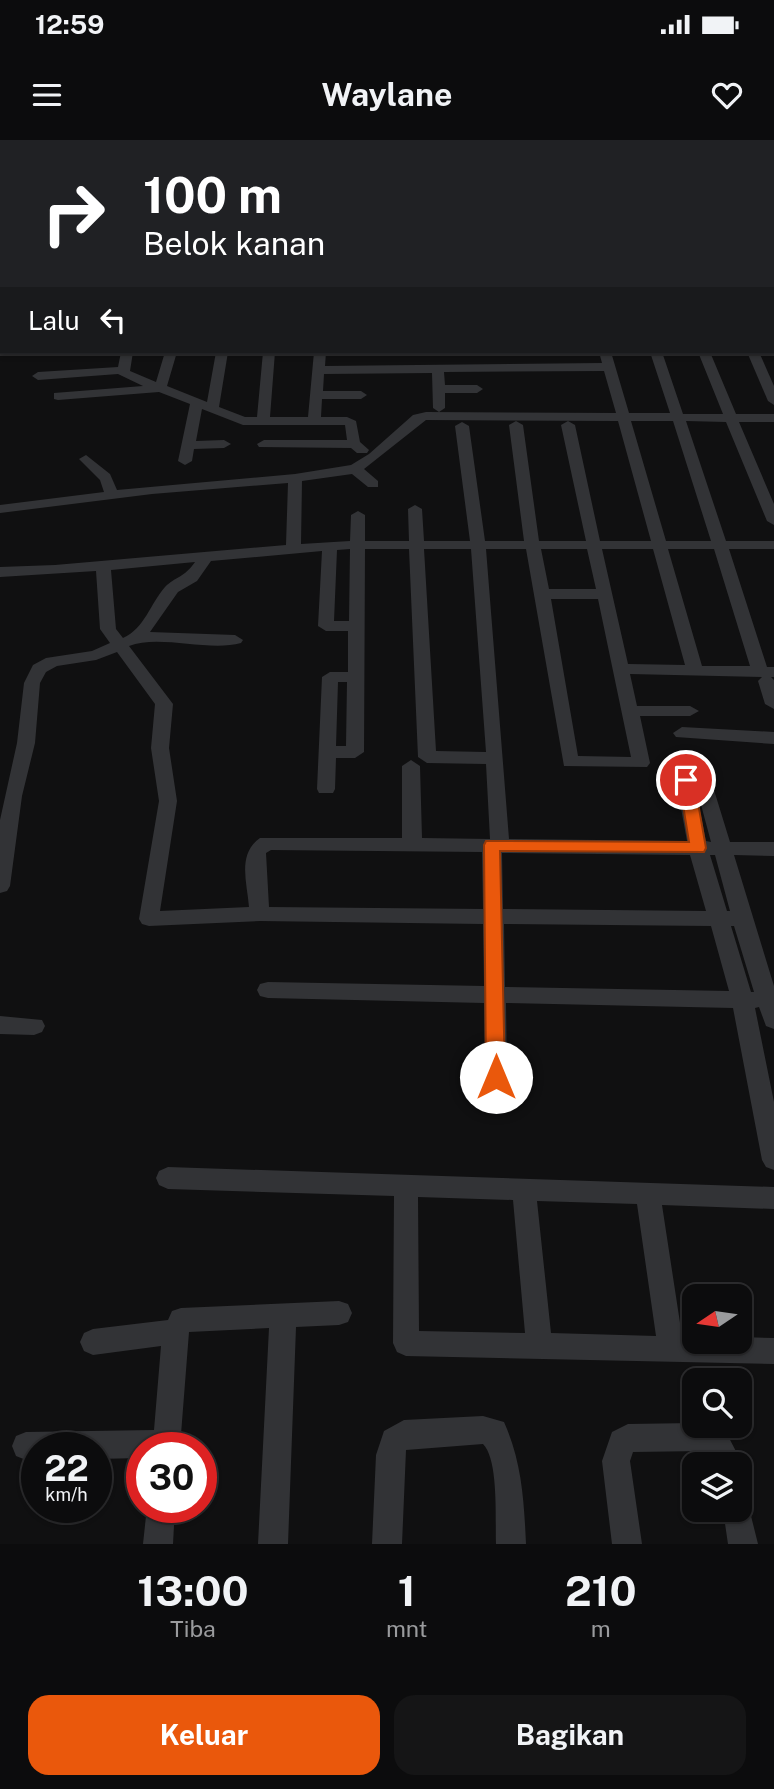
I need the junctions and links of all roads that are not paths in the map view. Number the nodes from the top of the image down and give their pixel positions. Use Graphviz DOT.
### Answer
graph roads {
  1 [pos="126,354"];
  2 [pos="170,354"];
  3 [pos="222,354"];
  4 [pos="269,354"];
  5 [pos="320,354"];
  6 [pos="607,354"];
  7 [pos="657,354"];
  8 [pos="705,354"];
  9 [pos="754,354"];
  10 [pos="610,367"];
  11 [pos="438,369"];
  12 [pos="122,370"];
  13 [pos="318,370"];
  14 [pos="38,376"];
  15 [pos="160,388"];
  16 [pos="438,389"];
  17 [pos="477,389"];
  18 [pos="316,395"];
  19 [pos="361,395"];
  20 [pos="58,396"];
  21 [pos="774,401"];
  22 [pos="197,403"];
  23 [pos="439,408"];
  24 [pos="212,409"];
  25 [pos="234,418"];
  26 [pos="623,418"];
  27 [pos="678,418"];
  28 [pos="731,418"];
  29 [pos="774,418"];
  30 [pos="193,419"];
  31 [pos="314,419"];
  32 [pos="263,421"];
  33 [pos="516,425"];
  34 [pos="568,425"];
  35 [pos="462,426"];
  36 [pos="224,444"];
  37 [pos="264,444"];
  38 [pos="354,444"];
  39 [pos="188,445"];
  40 [pos="374,457"];
  41 [pos="86,459"];
  42 [pos="185,461"];
  43 [pos="355,469"];
  44 [pos="295,478"];
  45 [pos="373,484"];
  46 [pos="111,495"];
  47 [pos="0,509"];
  48 [pos="415,509"];
  49 [pos="358,514"];
  50 [pos="774,521"];
  51 [pos="532,544"];
  52 [pos="720,544"];
  53 [pos="359,545"];
  54 [pos="418,545"];
  55 [pos="478,545"];
  56 [pos="594,545"];
  57 [pos="660,545"];
  58 [pos="774,545"];
  59 [pos="330,546"];
  60 [pos="293,549"];
  61 [pos="205,558"];
  62 [pos="103,565"];
  63 [pos="0,572"];
  64 [pos="542,594"];
  65 [pos="604,594"];
  66 [pos="357,626"];
  67 [pos="140,636"];
  68 [pos="236,640"];
  69 [pos="118,646"];
  70 [pos="621,669"];
  71 [pos="695,670"];
  72 [pos="767,675"];
  73 [pos="356,677"];
  74 [pos="774,704"];
  75 [pos="630,711"];
  76 [pos="690,711"];
  77 [pos="682,733"];
  78 [pos="774,738"];
  79 [pos="327,752"];
  80 [pos="495,763"];
  81 [pos="411,766"];
  82 [pos="326,789"];
  83 [pos="412,844"];
  84 [pos="496,845"];
  85 [pos="698,848"];
  86 [pos="723,848"];
  87 [pos="774,849"];
  88 [pos="0,887"];
  89 [pos="260,914"];
  90 [pos="493,916"];
  91 [pos="717,918"];
  92 [pos="742,919"];
  93 [pos="268,990"];
  94 [pos="495,995"];
  95 [pos="742,999"];
  96 [pos="771,1010"];
  97 [pos="0,1025"];
  98 [pos="34,1026"];
  99 [pos="496,1077"];
  100 [pos="774,1160"];
  101 [pos="168,1178"];
  102 [pos="405,1186"];
  103 [pos="524,1189"];
  104 [pos="648,1194"];
  105 [pos="774,1198"];
  106 [pos="339,1313"];
  107 [pos="283,1317"];
  108 [pos="176,1332"];
  109 [pos="93,1342"];
  110 [pos="538,1346"];
  111 [pos="671,1349"];
  112 [pos="774,1351"];
  113 [pos="167,1432"];
  114 [pos="722,1452"];
  115 [pos="739,1522"];
  116 [pos="160,1523"];
  117 [pos="158,1544"];
  118 [pos="273,1544"];
  119 [pos="387,1544"];
  120 [pos="511,1544"];
  121 [pos="627,1544"];
  122 [pos="743,1544"];
  1 -- 12 [label="street"];
  2 -- 15 [label="street"];
  3 -- 24 [label="street"];
  4 -- 32 [label="street"];
  5 -- 13 [label="street"];
  6 -- 10 [label="street"];
  7 -- 27 [label="street"];
  8 -- 28 [label="street"];
  9 -- 21 [label="street"];
  10 -- 11 [label="street"];
  10 -- 26 [label="street"];
  11 -- 13 [label="street"];
  11 -- 16 [label="street"];
  12 -- 14 [label="street"];
  12 -- 15 [label="street"];
  13 -- 18 [label="street"];
  15 -- 20 [label="street"];
  15 -- 22 [label="street"];
  16 -- 17 [label="street"];
  16 -- 23 [label="street"];
  18 -- 19 [label="street"];
  18 -- 31 [label="street"];
  22 -- 24 [label="street"];
  22 -- 30 [label="street"];
  24 -- 25 [label="street"];
  25 -- 30 [label="street"];
  25 -- 32 [label="street"];
  26 -- 27 [label="street"];
  26 -- 40 [label="street"];
  26 -- 57 [label="street"];
  27 -- 28 [label="street"];
  27 -- 52 [label="street"];
  28 -- 29 [label="street"];
  28 -- 50 [label="street"];
  30 -- 39 [label="street"];
  31 -- 32 [label="street"];
  31 -- 38 [label="street"];
  33 -- 51 [label="street"];
  34 -- 56 [label="street"];
  35 -- 55 [label="street"];
  36 -- 39 [label="street"];
  37 -- 38 [label="street"];
  38 -- 40 [label="street"];
  39 -- 42 [label="street"];
  40 -- 43 [label="street"];
  41 -- 46 [label="street"];
  43 -- 44 [label="street"];
  43 -- 45 [label="street"];
  44 -- 46 [label="street"];
  44 -- 60 [label="street"];
  46 -- 47 [label="street"];
  48 -- 54 [label="street"];
  49 -- 53 [label="street"];
  51 -- 55 [label="street"];
  51 -- 56 [label="street"];
  51 -- 64 [label="street"];
  52 -- 57 [label="street"];
  52 -- 58 [label="street"];
  52 -- 72 [label="street"];
  53 -- 54 [label="street"];
  53 -- 59 [label="street"];
  53 -- 66 [label="street"];
  54 -- 55 [label="street"];
  54 -- 55 [label="street"];
  56 -- 57 [label="street"];
  56 -- 65 [label="street"];
  57 -- 71 [label="street"];
  59 -- 60 [label="street"];
  59 -- 66 [label="street"];
  60 -- 61 [label="street"];
  61 -- 62 [label="street"];
  61 -- 67 [label="street"];
  62 -- 63 [label="street"];
  62 -- 69 [label="street"];
  64 -- 65 [label="street"];
  64 -- 75 [label="street"];
  65 -- 70 [label="street"];
  66 -- 73 [label="street"];
  67 -- 68 [label="street"];
  67 -- 69 [label="street"];
  69 -- 88 [label="street"];
  69 -- 89 [label="street"];
  70 -- 71 [label="street"];
  70 -- 75 [label="street"];
  71 -- 72 [label="street"];
  72 -- 74 [label="street"];
  73 -- 79 [label="street"];
  73 -- 79 [label="street"];
  75 -- 76 [label="street"];
  77 -- 78 [label="street"];
  79 -- 82 [label="street"];
  80 -- 84 [label="street"];
  81 -- 83 [label="street"];
  83 -- 84 [label="street"];
  83 -- 89 [label="street"];
  84 -- 85 [label="street"];
  84 -- 90 [label="street"];
  85 -- 86 [label="street"];
  85 -- 86 [label="street"];
  85 -- 91 [label="street"];
  86 -- 87 [label="street"];
  86 -- 92 [label="street"];
  89 -- 90 [label="street"];
  90 -- 91 [label="street"];
  90 -- 94 [label="street"];
  91 -- 92 [label="street"];
  91 -- 95 [label="street"];
  92 -- 96 [label="street"];
  93 -- 94 [label="street"];
  94 -- 95 [label="street"];
  94 -- 99 [label="street"];
  95 -- 96 [label="street"];
  95 -- 100 [label="street"];
  97 -- 98 [label="street"];
  101 -- 102 [label="street"];
  102 -- 103 [label="street"];
  102 -- 110 [label="street"];
  103 -- 104 [label="street"];
  103 -- 110 [label="street"];
  104 -- 105 [label="street"];
  104 -- 111 [label="street"];
  106 -- 107 [label="street"];
  107 -- 108 [label="street"];
  107 -- 118 [label="street"];
  108 -- 109 [label="street"];
  108 -- 113 [label="street"];
  110 -- 111 [label="street"];
  111 -- 112 [label="street"];
  114 -- 121 [label="street"];
  115 -- 122 [label="street"];
  116 -- 117 [label="street"];
  119 -- 120 [label="street"];
}
